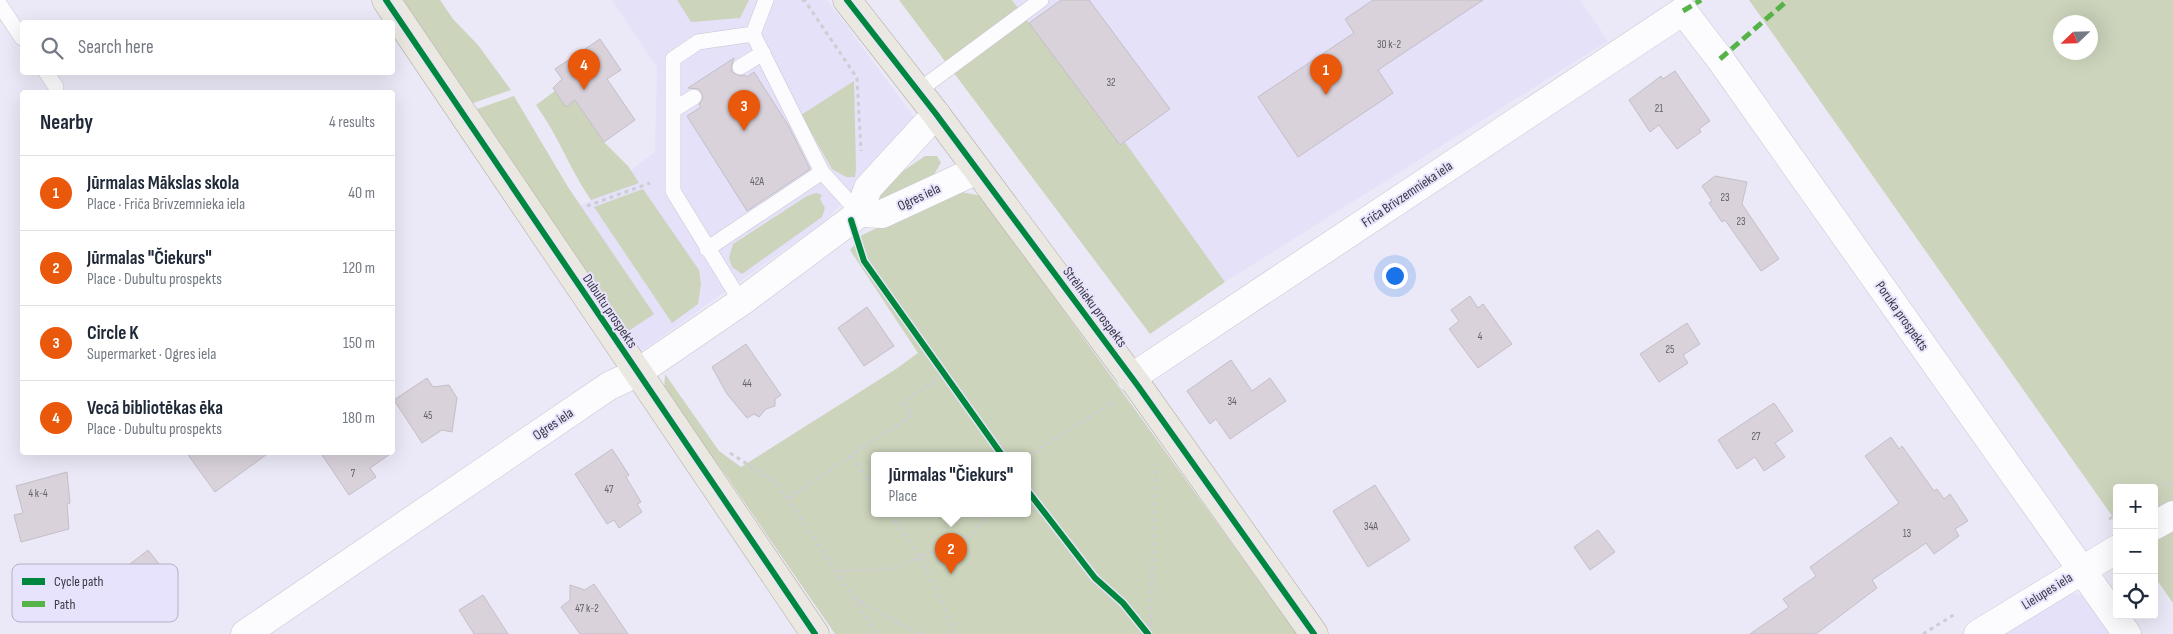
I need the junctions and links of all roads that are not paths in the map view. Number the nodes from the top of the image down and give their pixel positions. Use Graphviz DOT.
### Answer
graph roads {
  1 [pos="386,0"];
  2 [pos="766,0"];
  3 [pos="847,0"];
  4 [pos="1041,0"];
  5 [pos="0,5"];
  6 [pos="1679,6"];
  7 [pos="754,34"];
  8 [pos="20,35"];
  9 [pos="763,53"];
  10 [pos="740,67"];
  11 [pos="48,75"];
  12 [pos="56,87"];
  13 [pos="918,91"];
  14 [pos="694,97"];
  15 [pos="673,110"];
  16 [pos="936,114"];
  17 [pos="977,170"];
  18 [pos="822,172"];
  19 [pos="859,213"];
  20 [pos="707,249"];
  21 [pos="741,302"];
  22 [pos="637,373"];
  23 [pos="1135,382"];
  24 [pos="2173,515"];
  25 [pos="2158,524"];
  26 [pos="2113,550"];
  27 [pos="2081,570"];
  28 [pos="246,634"];
  29 [pos="815,634"];
  30 [pos="1314,634"];
  31 [pos="1978,634"];
  32 [pos="2127,634"];
  1 -- 22 [label="main road, Dubultu prospekts"];
  2 -- 7 [label="lane"];
  3 -- 13 [label="main road, Strēlnieku prospekts"];
  4 -- 13 [label="lane"];
  5 -- 8 [label="lane"];
  6 -- 23 [label="street, Friča Brīvzemnieka iela"];
  6 -- 27 [label="street, Poruka prospekts"];
  7 -- 9 [label="lane"];
  7 -- 15 [label="lane"];
  9 -- 10 [label="lane"];
  9 -- 18 [label="lane"];
  11 -- 12 [label="lane"];
  13 -- 16 [label="main road, Strēlnieku prospekts"];
  14 -- 15 [label="lane"];
  15 -- 20 [label="lane"];
  16 -- 17 [label="main road, Strēlnieku prospekts"];
  16 -- 19 [label="street"];
  17 -- 19 [label="street, Ogres iela"];
  17 -- 23 [label="main road, Strēlnieku prospekts"];
  18 -- 19 [label="lane"];
  18 -- 20 [label="lane"];
  19 -- 21 [label="street, Ogres iela"];
  20 -- 21 [label="lane"];
  21 -- 22 [label="street, Ogres iela"];
  22 -- 28 [label="street, Ogres iela"];
  22 -- 29 [label="main road, Dubultu prospekts"];
  23 -- 30 [label="main road, Strēlnieku prospekts"];
  24 -- 25 [label="street"];
  26 -- 27 [label="street, Lielupes iela"];
  27 -- 31 [label="street, Lielupes iela"];
  27 -- 32 [label="street, Poruka prospekts"];
}
